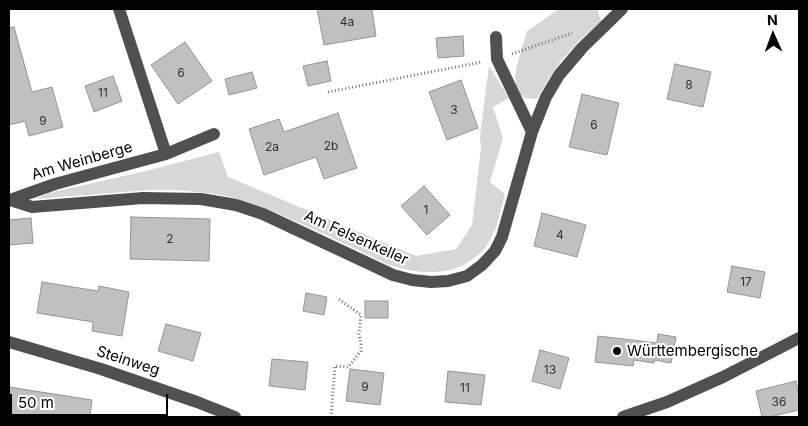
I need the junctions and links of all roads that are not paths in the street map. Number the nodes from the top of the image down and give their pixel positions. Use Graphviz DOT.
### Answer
graph roads {
  1 [pos="119,9"];
  2 [pos="622,9"];
  3 [pos="496,37"];
  4 [pos="532,132"];
  5 [pos="214,134"];
  6 [pos="166,154"];
  7 [pos="9,200"];
  8 [pos="799,338"];
  9 [pos="9,342"];
  10 [pos="235,417"];
  11 [pos="623,417"];
  1 -- 6 [label="street"];
  2 -- 4 [label="street, Am Felsenkeller"];
  3 -- 4 [label="street"];
  4 -- 7 [label="street, Am Felsenkeller"];
  5 -- 6 [label="street, Am Weinberge"];
  6 -- 7 [label="street, Am Weinberge"];
  8 -- 11 [label="street"];
  9 -- 10 [label="street, Steinweg"];
}
